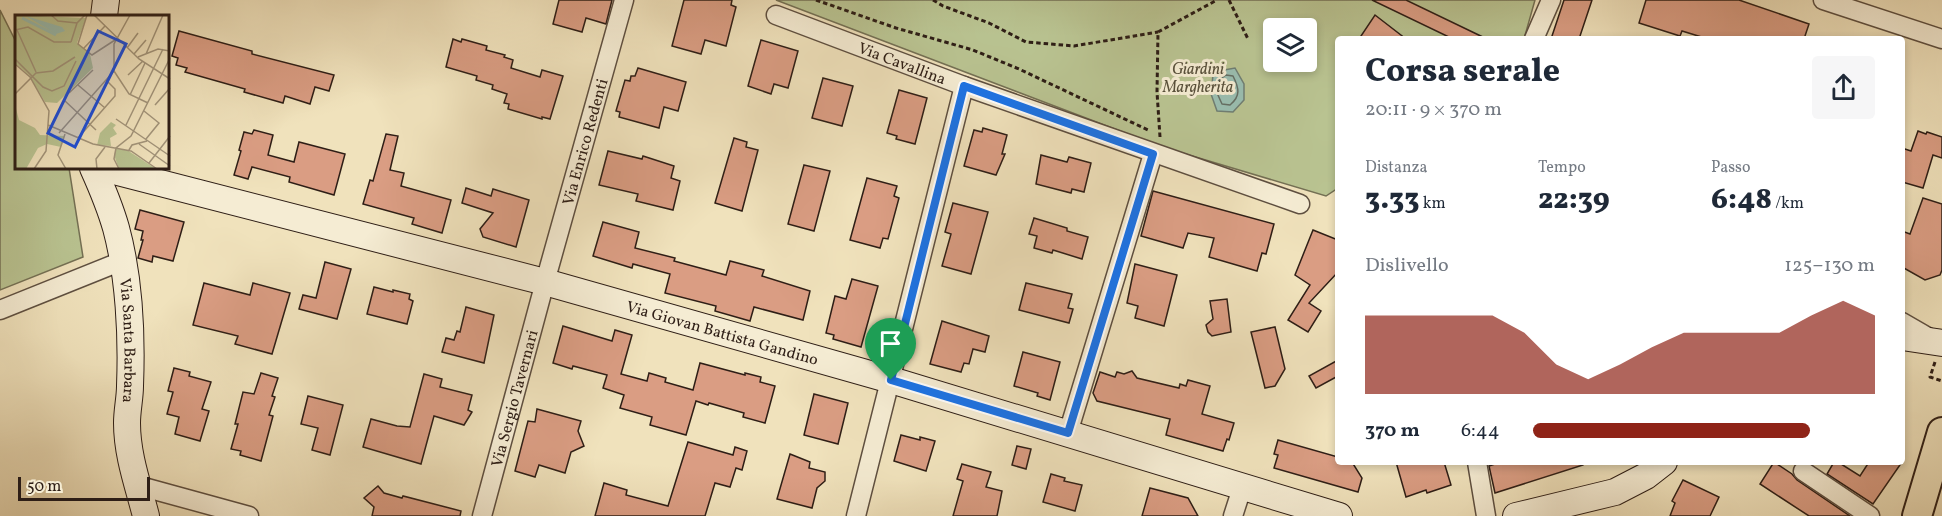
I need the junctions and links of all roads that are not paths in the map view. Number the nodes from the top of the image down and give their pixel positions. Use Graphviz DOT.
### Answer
graph roads {
  1 [pos="106,0"];
  2 [pos="624,0"];
  3 [pos="1551,0"];
  4 [pos="1823,0"];
  5 [pos="104,15"];
  6 [pos="776,15"];
  7 [pos="1535,36"];
  8 [pos="1942,39"];
  9 [pos="964,86"];
  10 [pos="1158,146"];
  11 [pos="94,170"];
  12 [pos="110,170"];
  13 [pos="1300,204"];
  14 [pos="122,261"];
  15 [pos="545,282"];
  16 [pos="0,310"];
  17 [pos="1905,324"];
  18 [pos="1905,337"];
  19 [pos="1938,342"];
  20 [pos="891,380"];
  21 [pos="1942,432"];
  22 [pos="1068,433"];
  23 [pos="1478,465"];
  24 [pos="1660,465"];
  25 [pos="1803,471"];
  26 [pos="136,486"];
  27 [pos="1242,488"];
  28 [pos="146,516"];
  29 [pos="249,516"];
  30 [pos="482,516"];
  31 [pos="856,516"];
  32 [pos="1233,516"];
  33 [pos="1339,516"];
  34 [pos="1486,516"];
  35 [pos="1516,516"];
  36 [pos="1870,516"];
  37 [pos="1917,516"];
  1 -- 5 [label="street"];
  2 -- 15 [label="street, Via Enrico Redenti"];
  3 -- 7 [label="street"];
  4 -- 8 [label="street"];
  6 -- 9 [label="street, Via Cavallina"];
  9 -- 10 [label="street, Via Cavallina"];
  9 -- 20 [label="street"];
  10 -- 13 [label="street, Via Cavallina"];
  10 -- 22 [label="street"];
  11 -- 14 [label="street, Via Santa Barbara"];
  12 -- 15 [label="street, Via Giovan Battista Gandino"];
  14 -- 16 [label="street"];
  14 -- 26 [label="street, Via Santa Barbara"];
  15 -- 20 [label="street, Via Giovan Battista Gandino"];
  15 -- 30 [label="street, Via Sergio Tavernari"];
  17 -- 19 [label="street"];
  18 -- 19 [label="street"];
  20 -- 22 [label="street, Via Giovan Battista Gandino"];
  20 -- 31 [label="street"];
  21 -- 37 [label="main road"];
  22 -- 27 [label="street, Via Giovan Battista Gandino"];
  23 -- 34 [label="street"];
  24 -- 35 [label="street"];
  25 -- 36 [label="street"];
  26 -- 28 [label="street, Via Santa Barbara"];
  26 -- 29 [label="street"];
  27 -- 32 [label="street"];
  27 -- 33 [label="street, Via Giovan Battista Gandino"];
}
